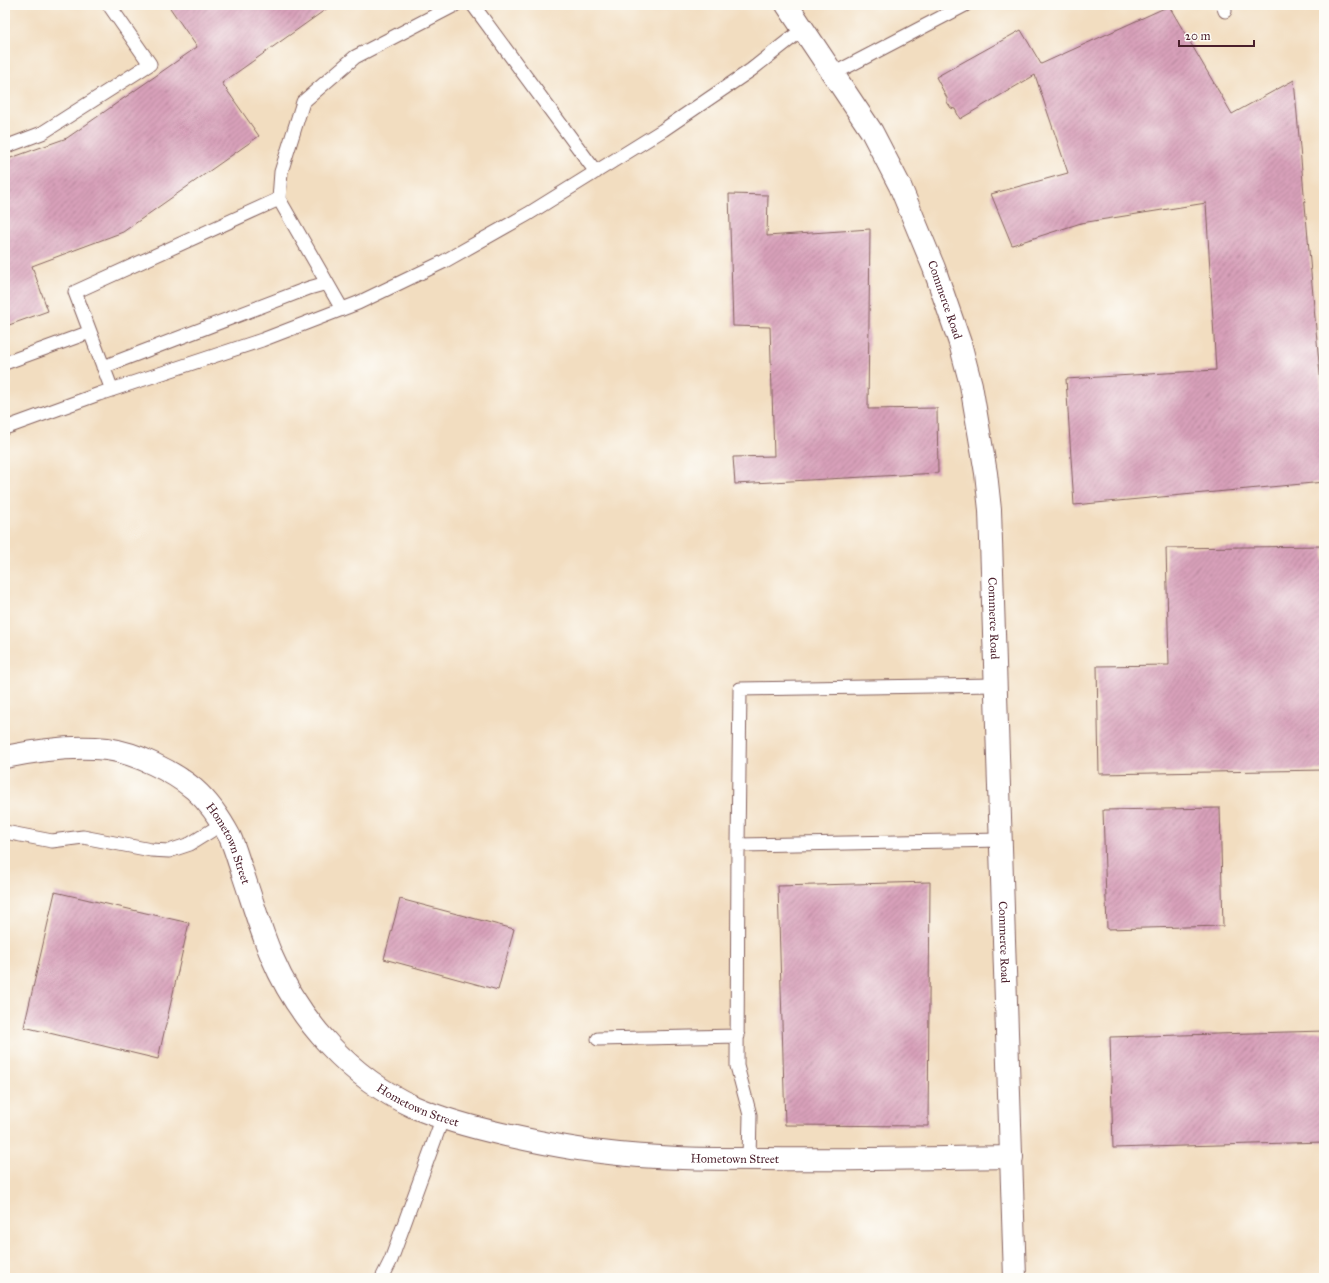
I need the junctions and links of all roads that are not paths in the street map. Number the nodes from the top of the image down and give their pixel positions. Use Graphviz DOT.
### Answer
graph roads {
  1 [pos="108,5"];
  2 [pos="454,5"];
  3 [pos="473,5"];
  4 [pos="787,5"];
  5 [pos="965,5"];
  6 [pos="803,29"];
  7 [pos="834,74"];
  8 [pos="5,147"];
  9 [pos="596,172"];
  10 [pos="279,199"];
  11 [pos="327,283"];
  12 [pos="342,309"];
  13 [pos="90,332"];
  14 [pos="5,363"];
  15 [pos="103,367"];
  16 [pos="112,390"];
  17 [pos="5,428"];
  18 [pos="996,685"];
  19 [pos="5,757"];
  20 [pos="222,824"];
  21 [pos="5,832"];
  22 [pos="1001,840"];
  23 [pos="738,845"];
  24 [pos="738,1036"];
  25 [pos="598,1039"];
  26 [pos="443,1117"];
  27 [pos="1012,1157"];
  28 [pos="748,1159"];
  29 [pos="382,1278"];
  30 [pos="1015,1278"];
  1 -- 8 [label="lane"];
  2 -- 10 [label="lane"];
  3 -- 9 [label="lane"];
  4 -- 6 [label="street, Commerce Road"];
  5 -- 7 [label="lane"];
  6 -- 7 [label="street, Commerce Road"];
  6 -- 9 [label="lane"];
  7 -- 18 [label="street, Commerce Road"];
  9 -- 12 [label="lane"];
  10 -- 11 [label="lane"];
  10 -- 13 [label="lane"];
  11 -- 12 [label="lane"];
  11 -- 15 [label="lane"];
  12 -- 16 [label="lane"];
  13 -- 14 [label="lane"];
  13 -- 15 [label="lane"];
  15 -- 16 [label="lane"];
  16 -- 17 [label="lane"];
  18 -- 22 [label="street, Commerce Road"];
  18 -- 23 [label="lane"];
  19 -- 20 [label="street, Hometown Street"];
  20 -- 21 [label="lane"];
  20 -- 26 [label="street, Hometown Street"];
  22 -- 23 [label="lane"];
  22 -- 27 [label="street, Commerce Road"];
  23 -- 24 [label="lane"];
  24 -- 25 [label="lane"];
  24 -- 28 [label="lane"];
  26 -- 28 [label="street, Hometown Street"];
  26 -- 29 [label="lane"];
  27 -- 28 [label="street, Hometown Street"];
  27 -- 30 [label="street, Commerce Road"];
}
